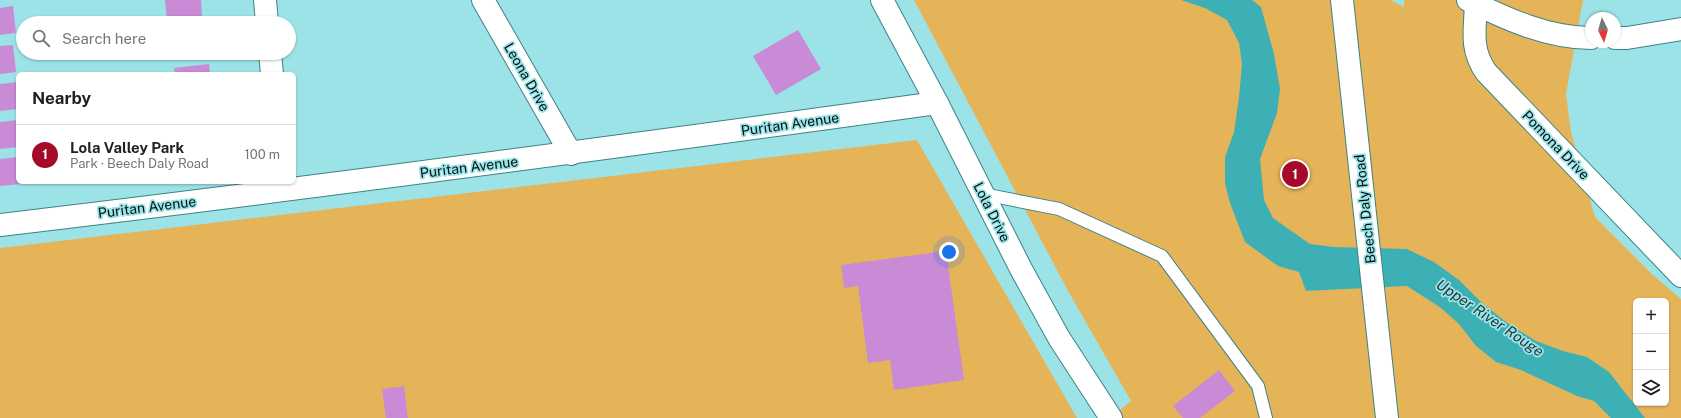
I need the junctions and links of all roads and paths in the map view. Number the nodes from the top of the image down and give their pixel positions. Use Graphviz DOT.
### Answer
graph roads {
  1 [pos="265,0"];
  2 [pos="483,0"];
  3 [pos="882,0"];
  4 [pos="1342,0"];
  5 [pos="1472,2"];
  6 [pos="266,16"];
  7 [pos="1681,29"];
  8 [pos="1585,37"];
  9 [pos="1621,38"];
  10 [pos="271,60"];
  11 [pos="272,72"];
  12 [pos="937,103"];
  13 [pos="570,154"];
  14 [pos="284,187"];
  15 [pos="983,194"];
  16 [pos="0,225"];
  17 [pos="1681,276"];
  18 [pos="1111,418"];
  19 [pos="1266,418"];
  20 [pos="1387,418"];
  1 -- 6 [label="street"];
  2 -- 13 [label="street, Leona Drive"];
  3 -- 12 [label="street, Lola Drive"];
  4 -- 20 [label="street, Beech Daly Road"];
  5 -- 8 [label="street"];
  5 -- 17 [label="street, Pomona Drive"];
  7 -- 9 [label="street"];
  10 -- 11 [label="street"];
  12 -- 13 [label="street, Puritan Avenue"];
  12 -- 15 [label="street, Lola Drive"];
  13 -- 14 [label="street, Puritan Avenue"];
  14 -- 16 [label="street, Puritan Avenue"];
  15 -- 18 [label="street, Lola Drive"];
  15 -- 19 [label="lane"];
}
